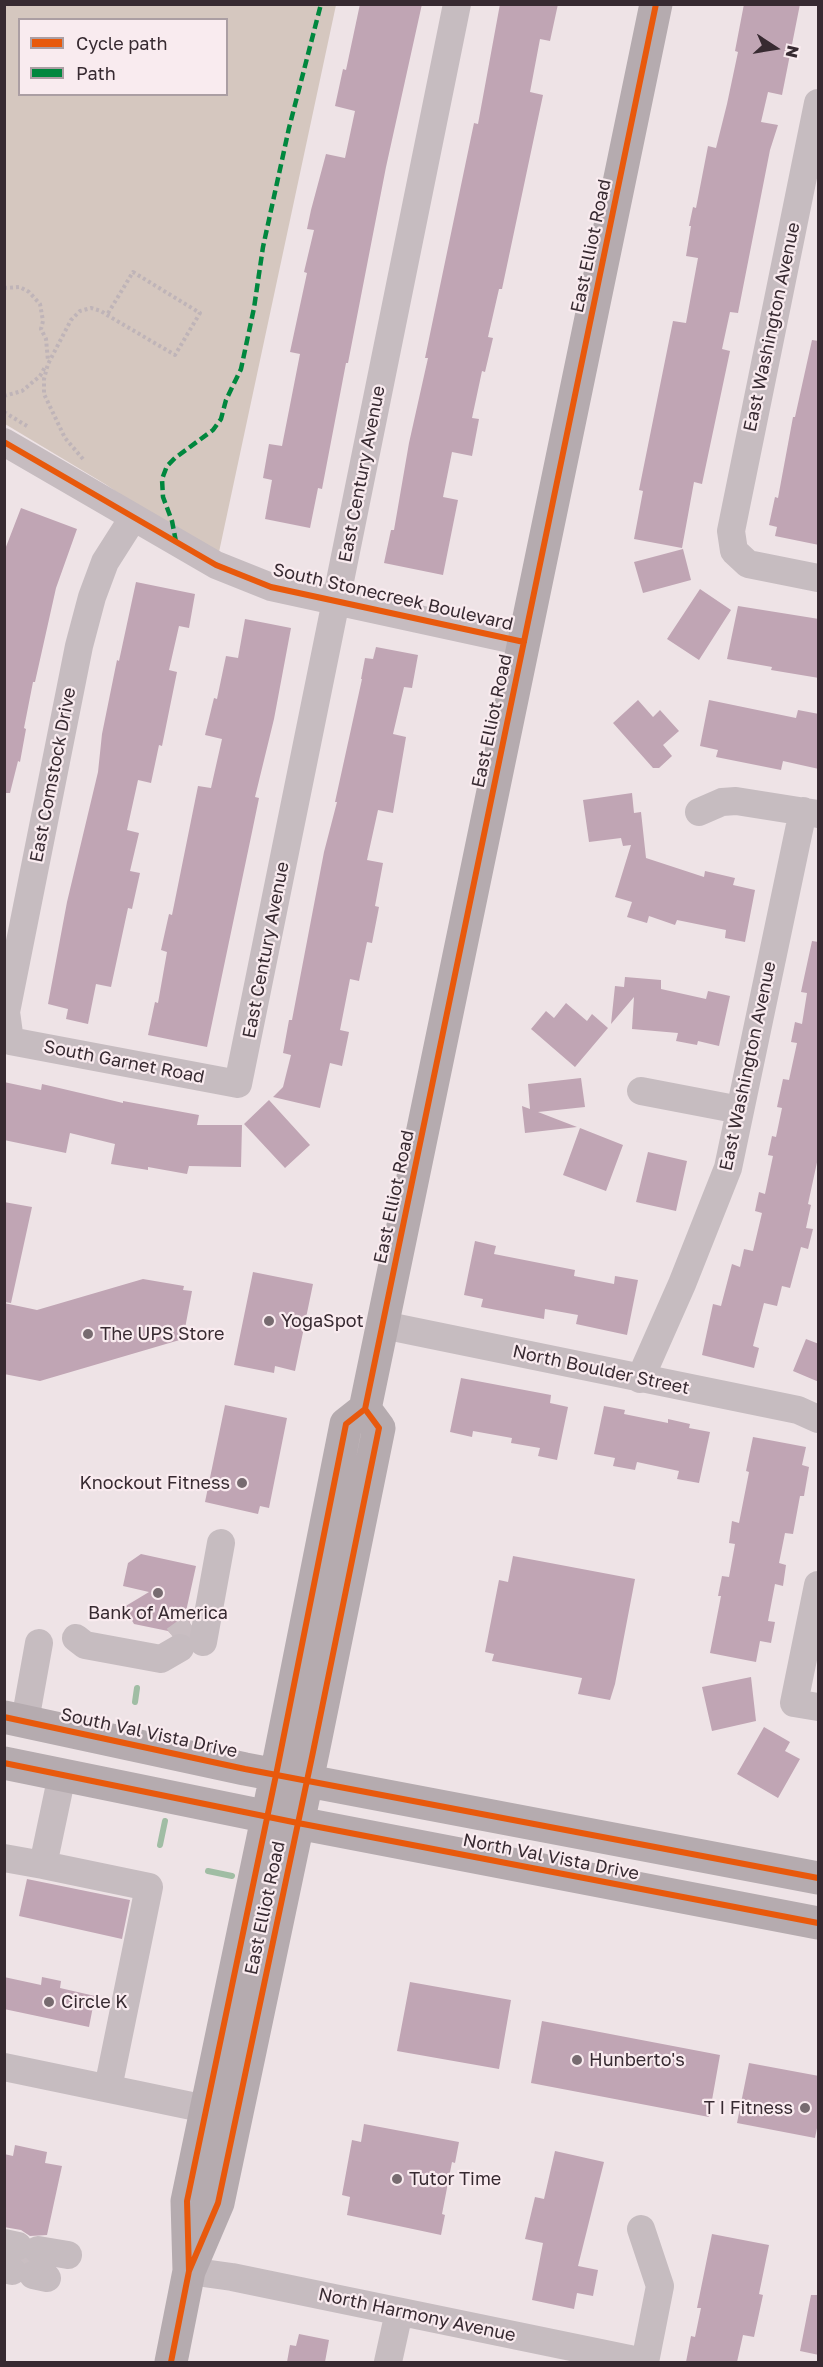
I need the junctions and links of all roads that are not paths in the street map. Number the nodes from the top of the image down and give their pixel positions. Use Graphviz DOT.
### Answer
graph roads {
  1 [pos="457,4"];
  2 [pos="656,4"];
  3 [pos="819,103"];
  4 [pos="4,442"];
  5 [pos="133,518"];
  6 [pos="819,578"];
  7 [pos="336,601"];
  8 [pos="524,642"];
  9 [pos="699,812"];
  10 [pos="811,812"];
  11 [pos="10,1041"];
  12 [pos="238,1084"];
  13 [pos="641,1091"];
  14 [pos="740,1110"];
  15 [pos="382,1325"];
  16 [pos="640,1379"];
  17 [pos="365,1409"];
  18 [pos="819,1419"];
  19 [pos="325,1530"];
  20 [pos="216,1542"];
  21 [pos="819,1585"];
  22 [pos="340,1615"];
  23 [pos="76,1638"];
  24 [pos="39,1642"];
  25 [pos="806,1705"];
  26 [pos="14,1719"];
  27 [pos="4,1763"];
  28 [pos="62,1774"];
  29 [pos="290,1777"];
  30 [pos="281,1820"];
  31 [pos="4,1858"];
  32 [pos="43,1865"];
  33 [pos="819,1878"];
  34 [pos="819,1923"];
  35 [pos="4,2067"];
  36 [pos="108,2088"];
  37 [pos="206,2109"];
  38 [pos="641,2229"];
  39 [pos="189,2271"];
  40 [pos="399,2312"];
  41 [pos="171,2362"];
  42 [pos="388,2362"];
  43 [pos="645,2362"];
  1 -- 7 [label="street, East Century Avenue"];
  2 -- 8 [label="main road, East Elliot Road"];
  3 -- 6 [label="street, East Washington Avenue"];
  4 -- 5 [label="street, South Stonecreek Boulevard"];
  5 -- 7 [label="street, South Stonecreek Boulevard"];
  5 -- 11 [label="street, East Comstock Drive"];
  7 -- 8 [label="street, South Stonecreek Boulevard"];
  7 -- 12 [label="street, East Century Avenue"];
  8 -- 15 [label="main road, East Elliot Road"];
  9 -- 10 [label="street"];
  10 -- 14 [label="street, East Washington Avenue"];
  11 -- 12 [label="street, South Garnet Road"];
  13 -- 14 [label="street"];
  14 -- 16 [label="street, East Washington Avenue"];
  15 -- 16 [label="street, North Boulder Street"];
  15 -- 17 [label="main road, East Elliot Road"];
  16 -- 18 [label="street, North Boulder Street"];
  17 -- 19 [label="main road, East Elliot Road"];
  17 -- 22 [label="main road, East Elliot Road"];
  19 -- 22 [label="main road"];
  19 -- 29 [label="main road, East Elliot Road"];
  20 -- 23 [label="street"];
  21 -- 25 [label="street"];
  22 -- 29 [label="main road, East Elliot Road"];
  24 -- 26 [label="street"];
  26 -- 29 [label="main road, South Val Vista Drive"];
  27 -- 28 [label="main road"];
  28 -- 30 [label="main road"];
  28 -- 32 [label="street"];
  29 -- 30 [label="main road, East Elliot Road"];
  29 -- 33 [label="main road, North Val Vista Drive"];
  30 -- 34 [label="main road, North Val Vista Drive"];
  30 -- 37 [label="main road, East Elliot Road"];
  30 -- 39 [label="main road, East Elliot Road"];
  31 -- 32 [label="street"];
  32 -- 36 [label="street"];
  35 -- 36 [label="street"];
  36 -- 37 [label="street"];
  37 -- 39 [label="main road, East Elliot Road"];
  38 -- 43 [label="street"];
  39 -- 40 [label="street, North Harmony Avenue"];
  39 -- 41 [label="main road, East Elliot Road"];
  40 -- 42 [label="street"];
  40 -- 43 [label="street, North Harmony Avenue"];
}
